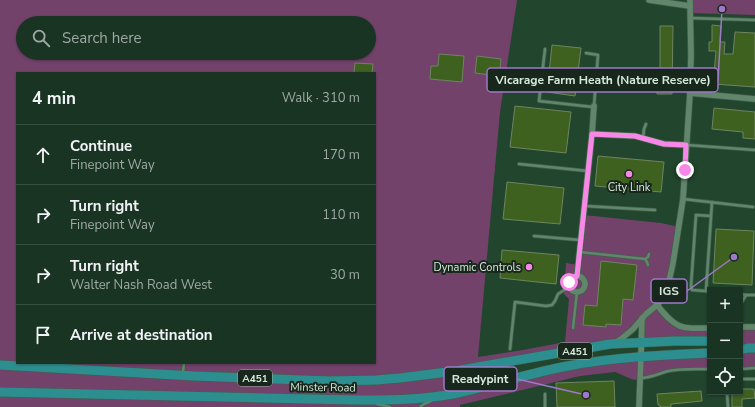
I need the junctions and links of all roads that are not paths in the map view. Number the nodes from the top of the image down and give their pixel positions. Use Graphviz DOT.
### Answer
graph roads {
  1 [pos="649,0"];
  2 [pos="690,3"];
  3 [pos="690,18"];
  4 [pos="755,20"];
  5 [pos="545,49"];
  6 [pos="586,53"];
  7 [pos="690,93"];
  8 [pos="755,98"];
  9 [pos="594,107"];
  10 [pos="646,124"];
  11 [pos="592,134"];
  12 [pos="643,138"];
  13 [pos="686,145"];
  14 [pos="755,150"];
  15 [pos="519,164"];
  16 [pos="588,171"];
  17 [pos="683,199"];
  18 [pos="712,202"];
  19 [pos="584,206"];
  20 [pos="753,207"];
  21 [pos="656,210"];
  22 [pos="711,216"];
  23 [pos="534,236"];
  24 [pos="581,240"];
  25 [pos="580,252"];
  26 [pos="649,254"];
  27 [pos="645,259"];
  28 [pos="648,265"];
  29 [pos="577,276"];
  30 [pos="569,287"];
  31 [pos="706,291"];
  32 [pos="577,292"];
  33 [pos="743,294"];
  34 [pos="746,295"];
  35 [pos="755,295"];
  36 [pos="743,300"];
  37 [pos="657,304"];
  38 [pos="642,318"];
  39 [pos="743,327"];
  40 [pos="755,327"];
  41 [pos="573,328"];
  42 [pos="707,328"];
  43 [pos="707,341"];
  44 [pos="642,343"];
  45 [pos="610,344"];
  46 [pos="510,349"];
  47 [pos="707,353"];
  48 [pos="641,356"];
  49 [pos="184,364"];
  50 [pos="0,366"];
  51 [pos="755,368"];
  52 [pos="707,369"];
  53 [pos="743,369"];
  54 [pos="183,375"];
  55 [pos="640,378"];
  56 [pos="755,378"];
  57 [pos="743,379"];
  58 [pos="0,392"];
  59 [pos="452,394"];
  60 [pos="545,394"];
  61 [pos="727,395"];
  62 [pos="356,400"];
  63 [pos="390,407"];
  64 [pos="420,407"];
  65 [pos="545,407"];
  66 [pos="639,407"];
  67 [pos="728,407"];
  1 -- 2 [label="street"];
  2 -- 3 [label="street"];
  3 -- 4 [label="lane"];
  3 -- 7 [label="street"];
  5 -- 9 [label="lane"];
  6 -- 9 [label="lane"];
  7 -- 8 [label="street"];
  7 -- 13 [label="street"];
  9 -- 11 [label="street"];
  10 -- 12 [label="lane"];
  11 -- 12 [label="street"];
  11 -- 16 [label="street"];
  12 -- 13 [label="street"];
  13 -- 14 [label="lane"];
  13 -- 17 [label="street"];
  15 -- 16 [label="lane"];
  16 -- 19 [label="street"];
  17 -- 18 [label="lane"];
  17 -- 37 [label="street"];
  18 -- 20 [label="lane"];
  18 -- 22 [label="lane"];
  19 -- 21 [label="lane"];
  19 -- 24 [label="street"];
  22 -- 31 [label="lane"];
  22 -- 31 [label="lane"];
  23 -- 24 [label="lane"];
  24 -- 25 [label="street"];
  25 -- 27 [label="lane"];
  25 -- 29 [label="street"];
  26 -- 27 [label="lane"];
  27 -- 28 [label="lane"];
  29 -- 30 [label="street"];
  29 -- 32 [label="street"];
  30 -- 32 [label="street"];
  30 -- 46 [label="lane"];
  32 -- 41 [label="lane"];
  33 -- 34 [label="lane"];
  34 -- 35 [label="lane"];
  34 -- 36 [label="lane"];
  37 -- 38 [label="street"];
  37 -- 42 [label="street"];
  38 -- 44 [label="street"];
  38 -- 45 [label="street"];
  39 -- 40 [label="street"];
  43 -- 44 [label="main road, A451"];
  44 -- 45 [label="main road, Minster Road / A451"];
  44 -- 48 [label="street"];
  45 -- 54 [label="main road, Minster Road / A451"];
  47 -- 48 [label="main road, A451"];
  48 -- 55 [label="street"];
  48 -- 59 [label="main road, Minster Road / A451"];
  49 -- 54 [label="lane"];
  50 -- 54 [label="main road, Minster Road / A451"];
  51 -- 53 [label="lane"];
  52 -- 55 [label="lane"];
  55 -- 66 [label="street"];
  56 -- 57 [label="lane"];
  58 -- 62 [label="main road, Minster Road / A451"];
  59 -- 62 [label="main road, Minster Road / A451"];
  59 -- 64 [label="lane"];
  60 -- 65 [label="lane"];
  61 -- 67 [label="lane"];
  62 -- 63 [label="lane"];
}
